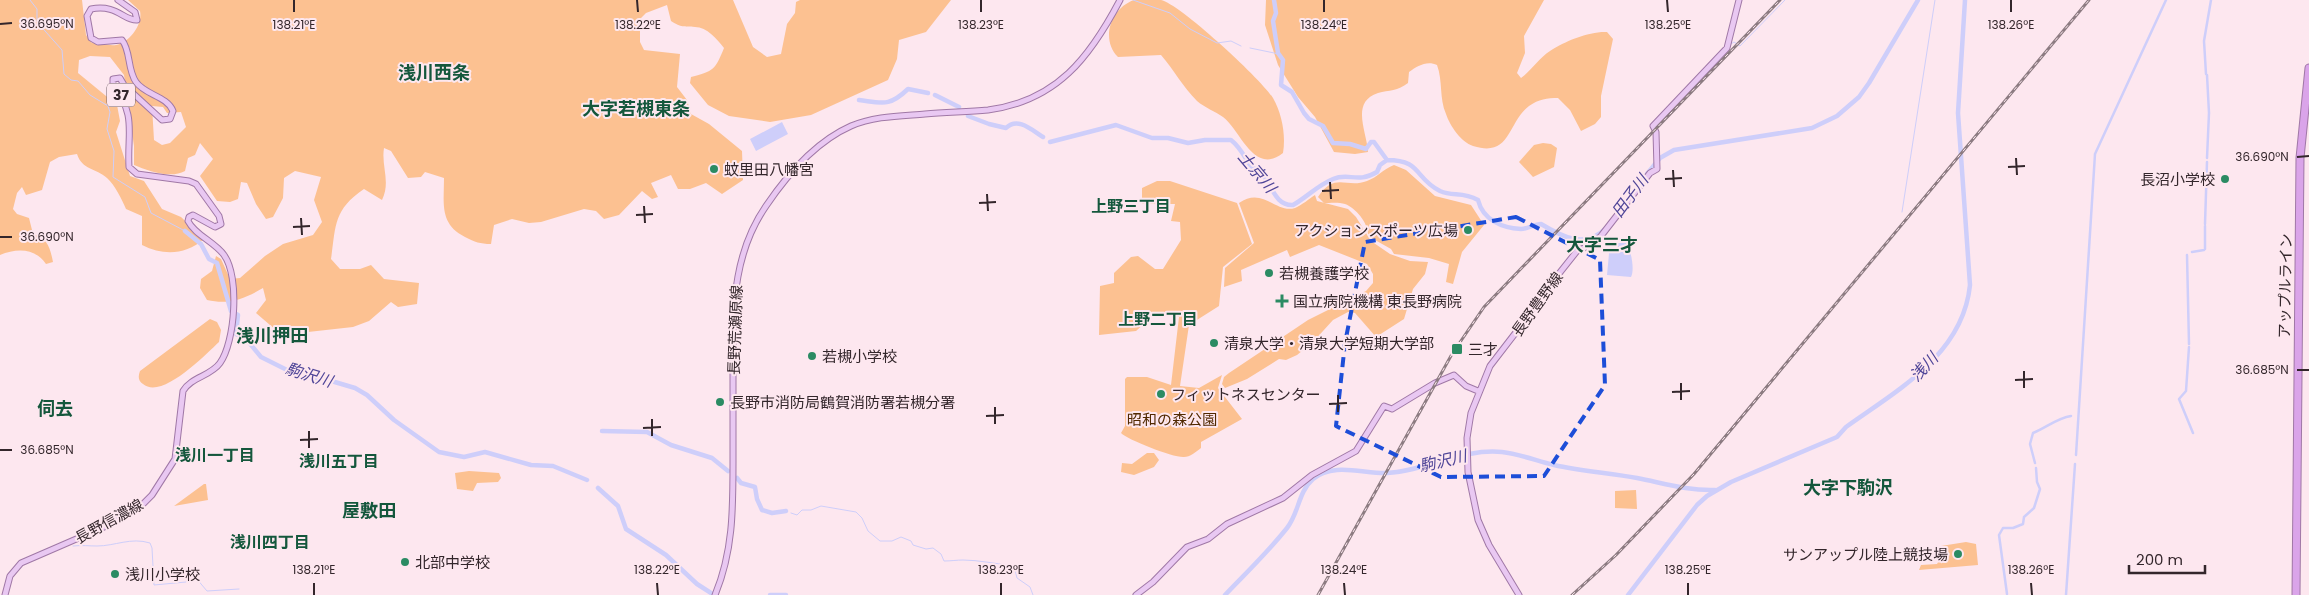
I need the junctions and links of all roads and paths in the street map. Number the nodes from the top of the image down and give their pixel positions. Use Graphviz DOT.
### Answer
graph roads {
  1 [pos="118,0"];
  2 [pos="1739,0"];
  3 [pos="1119,2"];
  4 [pos="2309,68"];
  5 [pos="1478,391"];
  6 [pos="3,592"];
  7 [pos="715,595"];
  8 [pos="1136,595"];
  9 [pos="1519,595"];
  10 [pos="2296,595"];
  1 -- 6 [label="main road, 長野信濃線 / 37"];
  2 -- 5 [label="main road, 長野豊野線"];
  3 -- 7 [label="main road, 長野荒瀬原線"];
  4 -- 10 [label="highway, アップルライン"];
  5 -- 8 [label="main road"];
  5 -- 9 [label="main road, 長野豊野線"];
}
